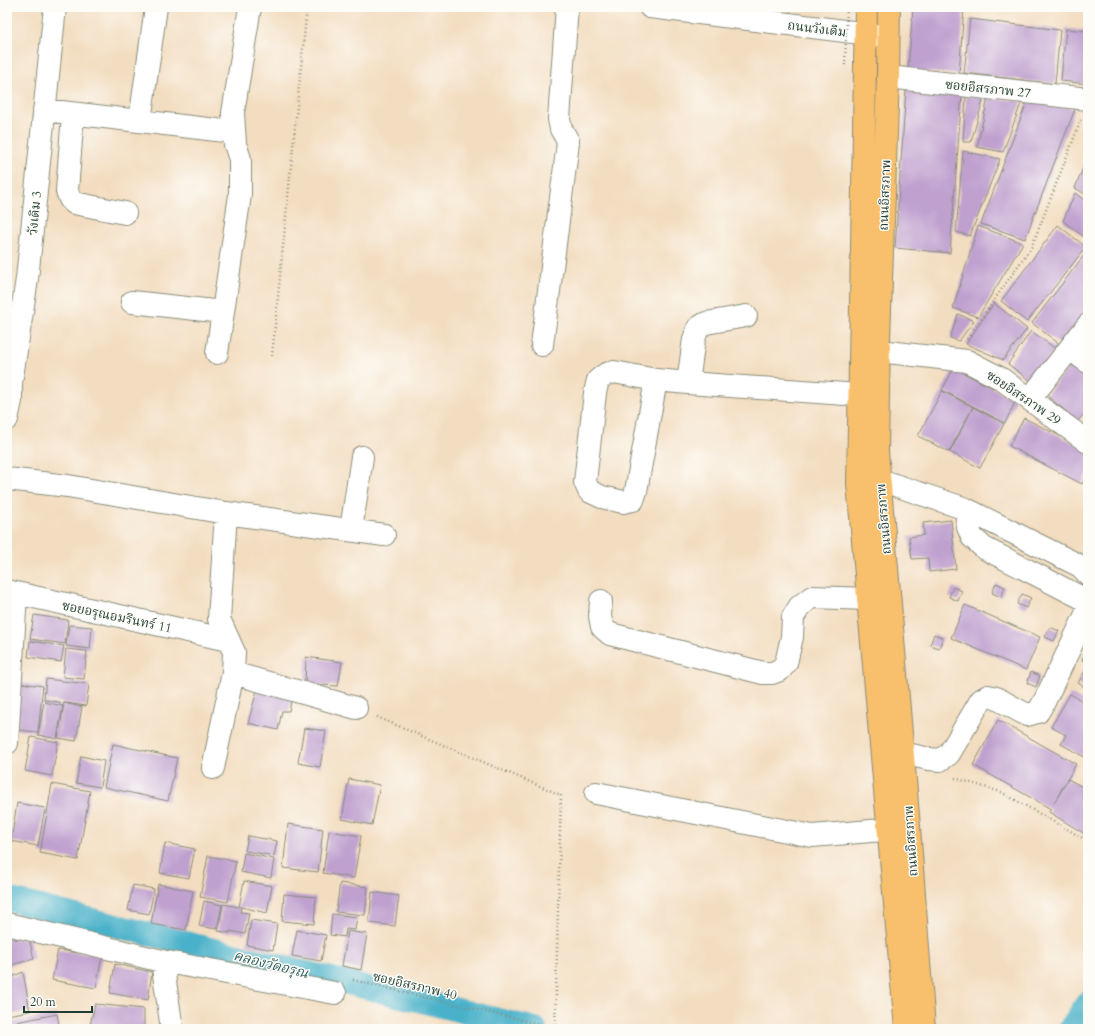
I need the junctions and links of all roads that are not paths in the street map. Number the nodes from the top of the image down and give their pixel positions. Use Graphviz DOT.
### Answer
graph roads {
  1 [pos="54,7"];
  2 [pos="156,7"];
  3 [pos="247,7"];
  4 [pos="567,7"];
  5 [pos="650,7"];
  6 [pos="866,7"];
  7 [pos="889,7"];
  8 [pos="865,34"];
  9 [pos="889,36"];
  10 [pos="888,77"];
  11 [pos="1085,108"];
  12 [pos="44,110"];
  13 [pos="73,114"];
  14 [pos="140,122"];
  15 [pos="234,132"];
  16 [pos="125,213"];
  17 [pos="132,302"];
  18 [pos="223,312"];
  19 [pos="746,316"];
  20 [pos="1088,325"];
  21 [pos="542,345"];
  22 [pos="1070,349"];
  23 [pos="869,350"];
  24 [pos="217,353"];
  25 [pos="1088,362"];
  26 [pos="656,380"];
  27 [pos="688,383"];
  28 [pos="859,395"];
  29 [pos="1030,399"];
  30 [pos="8,407"];
  31 [pos="1086,435"];
  32 [pos="362,457"];
  33 [pos="7,479"];
  34 [pos="880,480"];
  35 [pos="966,509"];
  36 [pos="226,513"];
  37 [pos="351,530"];
  38 [pos="384,535"];
  39 [pos="1088,574"];
  40 [pos="11,592"];
  41 [pos="868,599"];
  42 [pos="1088,600"];
  43 [pos="601,601"];
  44 [pos="1088,610"];
  45 [pos="228,640"];
  46 [pos="233,673"];
  47 [pos="356,708"];
  48 [pos="7,743"];
  49 [pos="903,753"];
  50 [pos="213,768"];
  51 [pos="596,793"];
  52 [pos="909,827"];
  53 [pos="888,829"];
  54 [pos="7,924"];
  55 [pos="162,961"];
  56 [pos="336,994"];
  57 [pos="172,1029"];
  58 [pos="906,1029"];
  59 [pos="924,1029"];
  1 -- 12 [label="street, วังเดิม 3"];
  2 -- 14 [label="street"];
  3 -- 15 [label="street"];
  4 -- 21 [label="street"];
  5 -- 8 [label="street, ถนนวังเดิม"];
  6 -- 8 [label="main road"];
  7 -- 9 [label="main road, ถนนอิสรภาพ"];
  8 -- 9 [label="street, ถนนวังเดิม"];
  8 -- 23 [label="main road"];
  9 -- 10 [label="main road, ถนนอิสรภาพ"];
  10 -- 11 [label="street, ซอยอิสรภาพ 27"];
  10 -- 23 [label="main road, ถนนอิสรภาพ"];
  12 -- 13 [label="street"];
  12 -- 30 [label="street, วังเดิม 3"];
  13 -- 14 [label="street"];
  13 -- 16 [label="street"];
  14 -- 15 [label="street"];
  15 -- 18 [label="street"];
  17 -- 18 [label="street"];
  18 -- 24 [label="street"];
  19 -- 27 [label="street"];
  20 -- 22 [label="street"];
  22 -- 25 [label="street"];
  22 -- 29 [label="street"];
  23 -- 28 [label="main road"];
  23 -- 29 [label="street, ซอยอิสรภาพ 29"];
  23 -- 34 [label="main road, ถนนอิสรภาพ"];
  26 -- 26 [label="street"];
  26 -- 27 [label="street"];
  27 -- 28 [label="street"];
  28 -- 41 [label="main road"];
  29 -- 31 [label="street, ซอยอิสรภาพ 29"];
  32 -- 37 [label="street"];
  33 -- 36 [label="street"];
  34 -- 35 [label="street"];
  34 -- 49 [label="main road, ถนนอิสรภาพ"];
  35 -- 39 [label="street"];
  35 -- 42 [label="street"];
  36 -- 37 [label="street"];
  36 -- 45 [label="street"];
  37 -- 38 [label="street"];
  40 -- 45 [label="street, ซอยอรุณอมรินทร์ 11"];
  40 -- 48 [label="street"];
  41 -- 43 [label="street"];
  41 -- 53 [label="main road"];
  44 -- 49 [label="street"];
  45 -- 46 [label="street"];
  46 -- 47 [label="street"];
  46 -- 50 [label="street"];
  49 -- 52 [label="main road, ถนนอิสรภาพ"];
  51 -- 53 [label="street"];
  52 -- 53 [label="street"];
  52 -- 59 [label="main road, ถนนอิสรภาพ"];
  53 -- 58 [label="main road"];
  54 -- 55 [label="street"];
  55 -- 56 [label="street"];
  55 -- 57 [label="street"];
}
